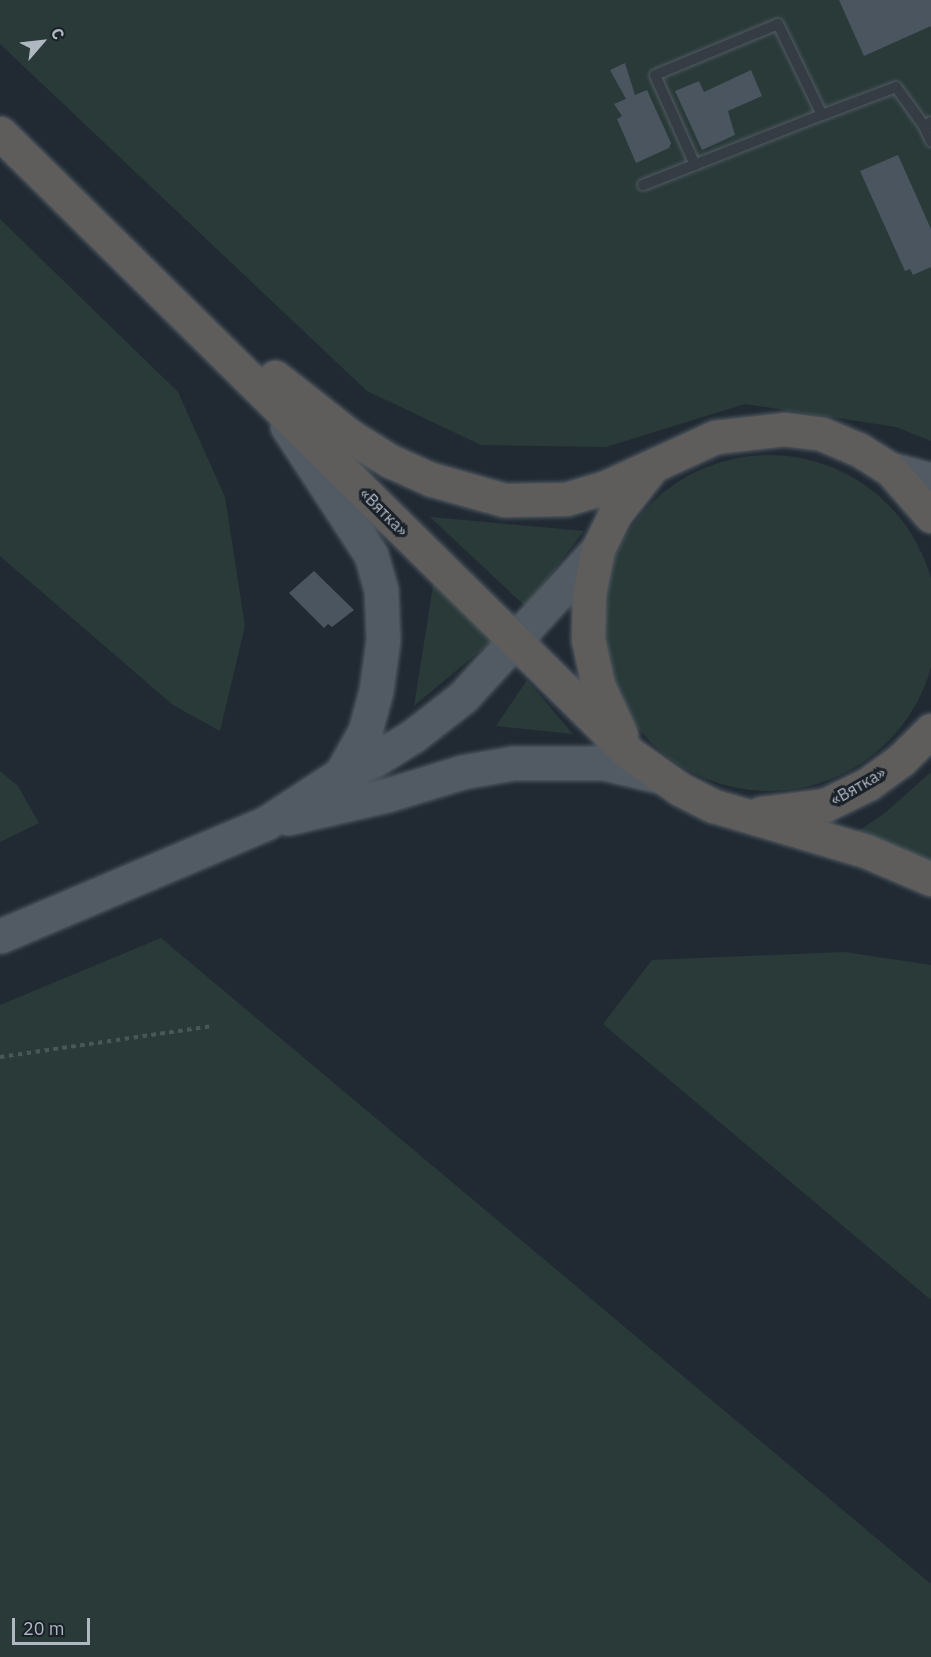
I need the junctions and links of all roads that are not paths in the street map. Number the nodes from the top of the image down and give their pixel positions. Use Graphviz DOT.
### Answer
graph roads {
  1 [pos="822,115"];
  2 [pos="927,124"];
  3 [pos="0,133"];
  4 [pos="931,141"];
  5 [pos="695,165"];
  6 [pos="643,185"];
  7 [pos="141,268"];
  8 [pos="652,467"];
  9 [pos="890,469"];
  10 [pos="931,480"];
  11 [pos="931,516"];
  12 [pos="598,549"];
  13 [pos="516,644"];
  14 [pos="931,730"];
  15 [pos="629,753"];
  16 [pos="341,774"];
  17 [pos="659,776"];
  18 [pos="735,812"];
  19 [pos="266,823"];
  20 [pos="931,879"];
  21 [pos="0,936"];
  1 -- 2 [label="lane"];
  1 -- 5 [label="lane"];
  1 -- 5 [label="lane"];
  2 -- 4 [label="lane"];
  3 -- 7 [label="highway, «Вятка»"];
  5 -- 6 [label="lane"];
  7 -- 8 [label="highway, «Вятка»"];
  7 -- 13 [label="highway, «Вятка»"];
  7 -- 16 [label="main road"];
  8 -- 9 [label="highway, «Вятка»"];
  8 -- 12 [label="highway, «Вятка»"];
  9 -- 10 [label="main road"];
  9 -- 11 [label="highway, «Вятка»"];
  12 -- 13 [label="main road"];
  12 -- 15 [label="highway, «Вятка»"];
  13 -- 15 [label="highway, «Вятка»"];
  13 -- 16 [label="main road"];
  14 -- 18 [label="highway, «Вятка»"];
  15 -- 17 [label="highway, «Вятка»"];
  16 -- 19 [label="main road"];
  17 -- 18 [label="highway, «Вятка»"];
  17 -- 19 [label="main road"];
  18 -- 20 [label="highway, «Вятка»"];
  19 -- 21 [label="main road"];
}
